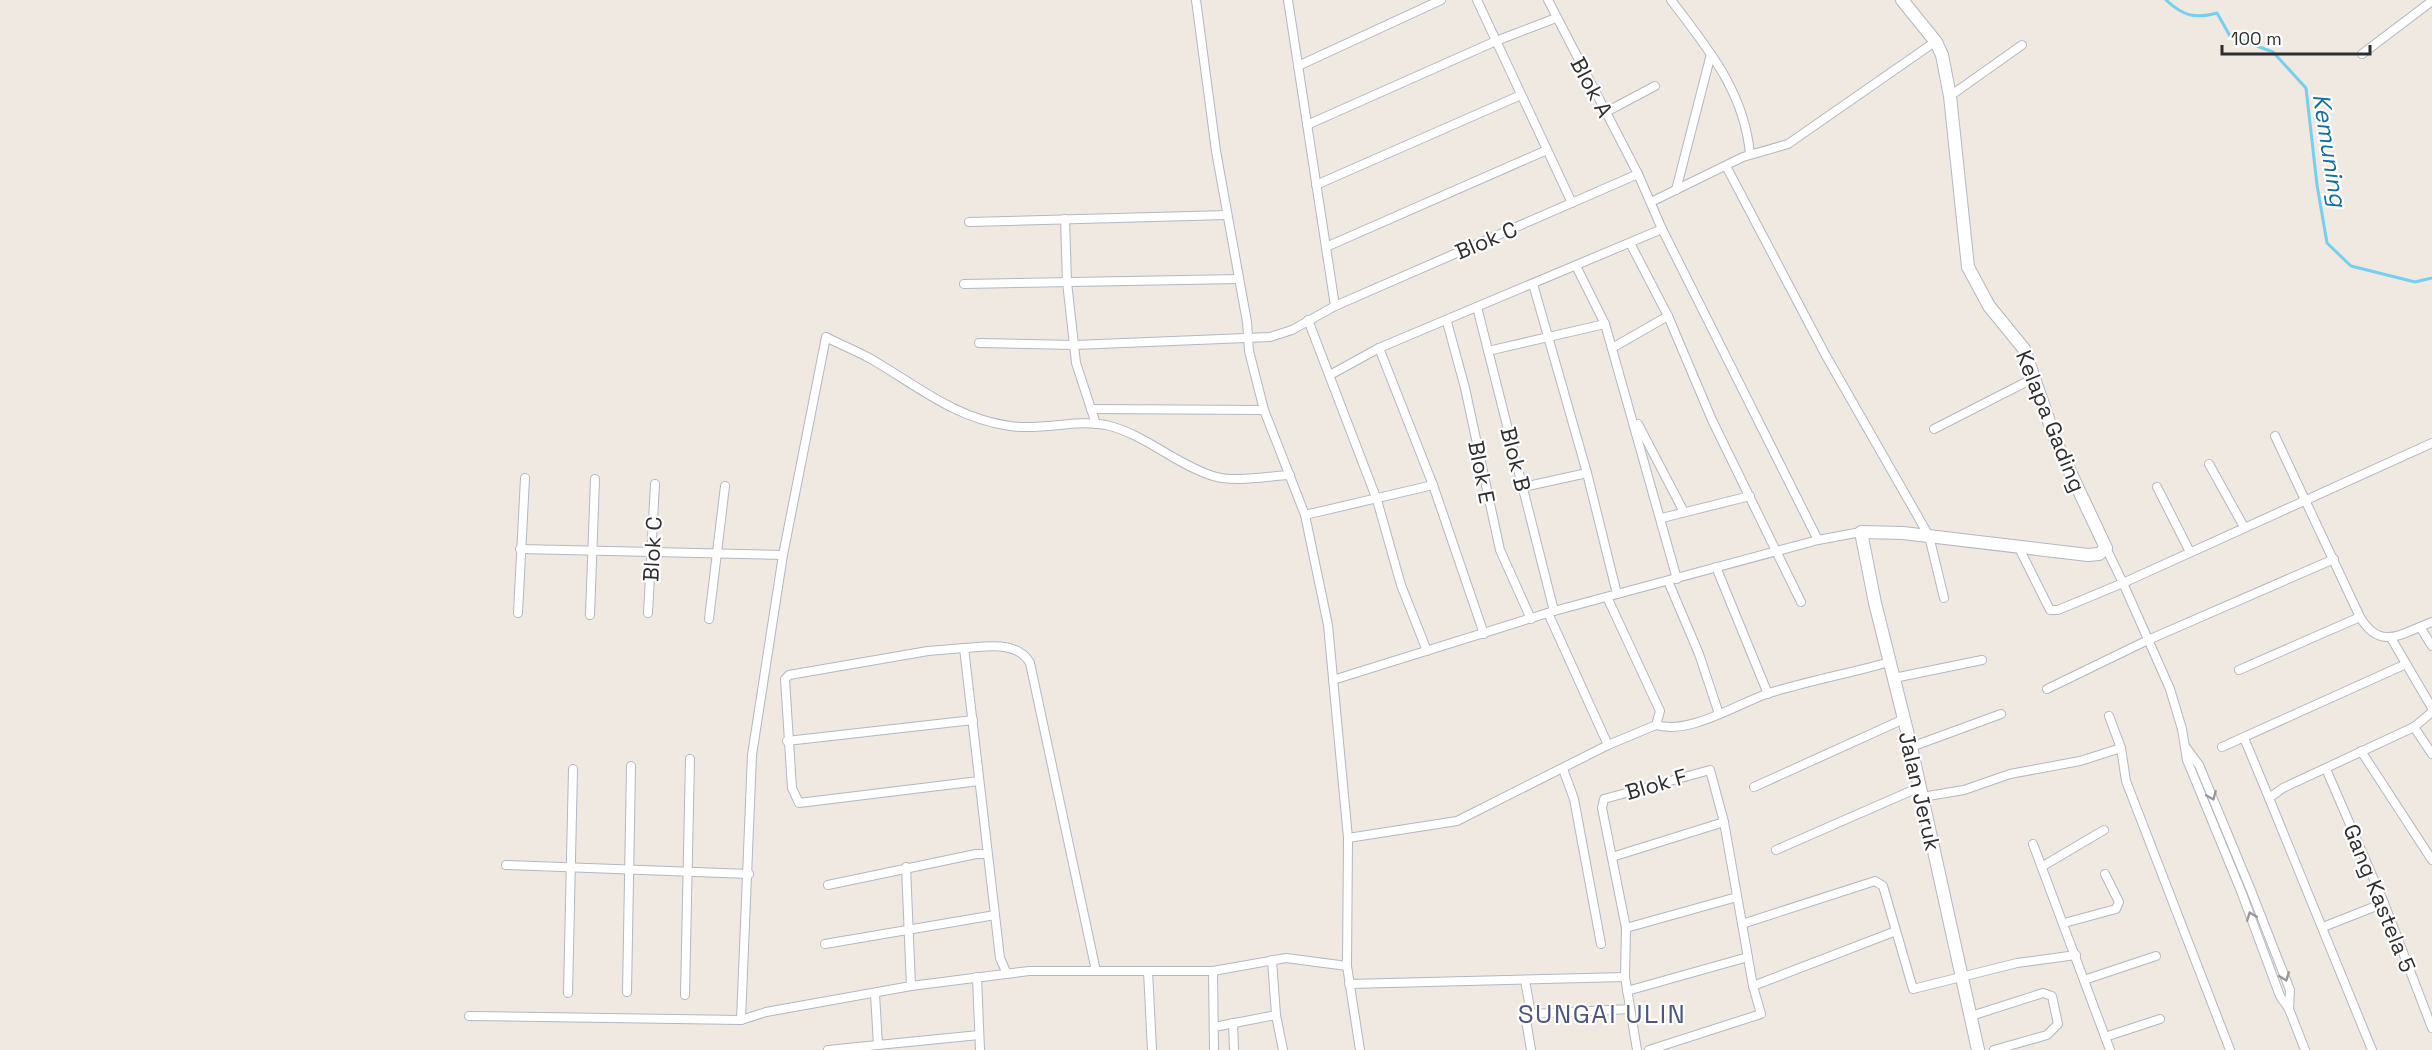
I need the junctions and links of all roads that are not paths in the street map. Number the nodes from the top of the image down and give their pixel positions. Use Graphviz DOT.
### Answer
graph roads {
  1 [pos="1196,0"];
  2 [pos="1297,0"];
  3 [pos="1441,0"];
  4 [pos="1477,0"];
  5 [pos="1548,0"];
  6 [pos="1671,0"];
  7 [pos="1902,0"];
  8 [pos="1288,2"];
  9 [pos="2430,4"];
  10 [pos="1556,18"];
  11 [pos="1496,41"];
  12 [pos="2022,45"];
  13 [pos="1929,46"];
  14 [pos="1711,54"];
  15 [pos="2362,54"];
  16 [pos="1298,66"];
  17 [pos="1656,86"];
  18 [pos="1521,95"];
  19 [pos="1950,96"];
  20 [pos="1606,112"];
  21 [pos="1307,125"];
  22 [pos="1547,150"];
  23 [pos="1750,154"];
  24 [pos="1726,166"];
  25 [pos="1638,174"];
  26 [pos="1316,185"];
  27 [pos="1676,190"];
  28 [pos="1650,202"];
  29 [pos="1572,203"];
  30 [pos="1227,215"];
  31 [pos="1065,219"];
  32 [pos="969,222"];
  33 [pos="1662,228"];
  34 [pos="1630,243"];
  35 [pos="1326,247"];
  36 [pos="1576,266"];
  37 [pos="1239,279"];
  38 [pos="1068,282"];
  39 [pos="964,284"];
  40 [pos="1533,284"];
  41 [pos="1335,306"];
  42 [pos="1477,307"];
  43 [pos="1668,316"];
  44 [pos="1308,321"];
  45 [pos="1447,322"];
  46 [pos="1605,324"];
  47 [pos="1249,339"];
  48 [pos="1547,339"];
  49 [pos="979,343"];
  50 [pos="1075,345"];
  51 [pos="1379,348"];
  52 [pos="1612,348"];
  53 [pos="1488,351"];
  54 [pos="1330,375"];
  55 [pos="2034,378"];
  56 [pos="1628,405"];
  57 [pos="1091,409"];
  58 [pos="1264,410"];
  59 [pos="1096,424"];
  60 [pos="1934,429"];
  61 [pos="2276,436"];
  62 [pos="2432,443"];
  63 [pos="2209,464"];
  64 [pos="1587,473"];
  65 [pos="1290,475"];
  66 [pos="525,478"];
  67 [pos="595,479"];
  68 [pos="655,484"];
  69 [pos="1433,485"];
  70 [pos="725,486"];
  71 [pos="1523,487"];
  72 [pos="2157,487"];
  73 [pos="1750,496"];
  74 [pos="1377,500"];
  75 [pos="2307,500"];
  76 [pos="1683,512"];
  77 [pos="1305,515"];
  78 [pos="1662,518"];
  79 [pos="2244,527"];
  80 [pos="1861,532"];
  81 [pos="1929,536"];
  82 [pos="1818,540"];
  83 [pos="2018,546"];
  84 [pos="2106,548"];
  85 [pos="520,549"];
  86 [pos="593,551"];
  87 [pos="1776,551"];
  88 [pos="652,552"];
  89 [pos="2190,552"];
  90 [pos="717,554"];
  91 [pos="783,555"];
  92 [pos="2334,558"];
  93 [pos="1716,567"];
  94 [pos="1673,580"];
  95 [pos="2122,583"];
  96 [pos="1617,594"];
  97 [pos="1607,597"];
  98 [pos="1944,598"];
  99 [pos="1801,602"];
  100 [pos="1551,612"];
  101 [pos="518,613"];
  102 [pos="648,613"];
  103 [pos="590,615"];
  104 [pos="2360,617"];
  105 [pos="709,619"];
  106 [pos="1531,619"];
  107 [pos="2432,622"];
  108 [pos="2420,627"];
  109 [pos="1484,634"];
  110 [pos="2391,638"];
  111 [pos="2148,640"];
  112 [pos="2432,646"];
  113 [pos="963,648"];
  114 [pos="1427,651"];
  115 [pos="1982,660"];
  116 [pos="1890,662"];
  117 [pos="2406,664"];
  118 [pos="2239,670"];
  119 [pos="1894,678"];
  120 [pos="1333,680"];
  121 [pos="2047,689"];
  122 [pos="1768,694"];
  123 [pos="2432,710"];
  124 [pos="1719,714"];
  125 [pos="2001,714"];
  126 [pos="2109,716"];
  127 [pos="1904,719"];
  128 [pos="973,720"];
  129 [pos="1656,724"];
  130 [pos="2414,727"];
  131 [pos="2244,738"];
  132 [pos="787,741"];
  133 [pos="1608,745"];
  134 [pos="1911,747"];
  135 [pos="2222,747"];
  136 [pos="2121,748"];
  137 [pos="2361,751"];
  138 [pos="2432,754"];
  139 [pos="690,759"];
  140 [pos="632,766"];
  141 [pos="573,769"];
  142 [pos="1563,769"];
  143 [pos="2326,769"];
  144 [pos="979,781"];
  145 [pos="1754,787"];
  146 [pos="1921,792"];
  147 [pos="2269,798"];
  148 [pos="1724,822"];
  149 [pos="2104,830"];
  150 [pos="1348,838"];
  151 [pos="2033,844"];
  152 [pos="1776,850"];
  153 [pos="987,854"];
  154 [pos="1612,857"];
  155 [pos="2432,860"];
  156 [pos="506,865"];
  157 [pos="2043,866"];
  158 [pos="906,867"];
  159 [pos="572,868"];
  160 [pos="630,870"];
  161 [pos="689,872"];
  162 [pos="749,874"];
  163 [pos="2105,874"];
  164 [pos="828,885"];
  165 [pos="1737,897"];
  166 [pos="2384,903"];
  167 [pos="995,915"];
  168 [pos="2064,923"];
  169 [pos="1742,924"];
  170 [pos="2323,927"];
  171 [pos="1626,928"];
  172 [pos="907,929"];
  173 [pos="1896,931"];
  174 [pos="825,944"];
  175 [pos="1601,944"];
  176 [pos="2076,956"];
  177 [pos="2156,956"];
  178 [pos="1748,957"];
  179 [pos="1272,960"];
  180 [pos="1347,966"];
  181 [pos="1096,971"];
  182 [pos="1148,971"];
  183 [pos="1213,971"];
  184 [pos="1007,974"];
  185 [pos="977,977"];
  186 [pos="1625,977"];
  187 [pos="1962,978"];
  188 [pos="1525,980"];
  189 [pos="2084,980"];
  190 [pos="1349,984"];
  191 [pos="911,986"];
  192 [pos="1753,986"];
  193 [pos="1627,991"];
  194 [pos="627,992"];
  195 [pos="568,993"];
  196 [pos="875,994"];
  197 [pos="685,995"];
  198 [pos="1630,1009"];
  199 [pos="1531,1014"];
  200 [pos="1276,1015"];
  201 [pos="469,1016"];
  202 [pos="1971,1016"];
  203 [pos="2160,1018"];
  204 [pos="741,1020"];
  205 [pos="1233,1023"];
  206 [pos="1214,1027"];
  207 [pos="2432,1028"];
  208 [pos="979,1035"];
  209 [pos="2105,1037"];
  210 [pos="878,1045"];
  211 [pos="828,1050"];
  212 [pos="981,1050"];
  213 [pos="1152,1050"];
  214 [pos="1215,1050"];
  215 [pos="1234,1050"];
  216 [pos="1283,1050"];
  217 [pos="1360,1050"];
  218 [pos="1532,1050"];
  219 [pos="1637,1050"];
  220 [pos="1649,1050"];
  221 [pos="1978,1050"];
  222 [pos="1995,1050"];
  223 [pos="2110,1050"];
  224 [pos="2230,1050"];
  225 [pos="2305,1050"];
  226 [pos="2372,1050"];
  1 -- 30 [label="street"];
  2 -- 8 [label="street"];
  3 -- 16 [label="street"];
  4 -- 11 [label="street"];
  5 -- 10 [label="street, Blok A"];
  6 -- 14 [label="street"];
  7 -- 19 [label="street, Kelapa Gading"];
  8 -- 16 [label="street"];
  9 -- 15 [label="street"];
  10 -- 11 [label="street"];
  10 -- 20 [label="street, Blok A"];
  11 -- 18 [label="street"];
  11 -- 21 [label="street"];
  12 -- 19 [label="street"];
  13 -- 23 [label="street"];
  14 -- 23 [label="street"];
  14 -- 27 [label="street"];
  16 -- 21 [label="street"];
  17 -- 20 [label="street"];
  18 -- 22 [label="street"];
  18 -- 26 [label="street"];
  19 -- 55 [label="street, Kelapa Gading"];
  20 -- 25 [label="street, Blok A"];
  21 -- 26 [label="street"];
  22 -- 29 [label="street"];
  22 -- 35 [label="street"];
  23 -- 24 [label="street"];
  24 -- 27 [label="street"];
  24 -- 81 [label="street"];
  25 -- 28 [label="street, Blok A"];
  25 -- 29 [label="street, Blok C"];
  26 -- 35 [label="street"];
  27 -- 28 [label="street"];
  28 -- 33 [label="street, Blok A"];
  29 -- 41 [label="street, Blok C"];
  30 -- 31 [label="street"];
  30 -- 37 [label="street"];
  31 -- 32 [label="street"];
  31 -- 38 [label="street"];
  33 -- 34 [label="street"];
  33 -- 82 [label="street, Blok A"];
  34 -- 36 [label="street"];
  34 -- 43 [label="street"];
  35 -- 41 [label="street"];
  36 -- 40 [label="street"];
  36 -- 46 [label="street"];
  37 -- 38 [label="street"];
  37 -- 47 [label="street"];
  38 -- 39 [label="street"];
  38 -- 50 [label="street"];
  40 -- 42 [label="street"];
  40 -- 48 [label="street"];
  41 -- 44 [label="street"];
  42 -- 45 [label="street"];
  42 -- 53 [label="street, Blok B"];
  43 -- 52 [label="street"];
  43 -- 73 [label="street"];
  44 -- 47 [label="street"];
  44 -- 54 [label="street"];
  45 -- 51 [label="street"];
  45 -- 106 [label="street, Blok E"];
  46 -- 48 [label="street"];
  46 -- 52 [label="street"];
  47 -- 50 [label="street"];
  47 -- 58 [label="street"];
  48 -- 53 [label="street"];
  48 -- 64 [label="street"];
  49 -- 50 [label="street"];
  50 -- 57 [label="street"];
  51 -- 54 [label="street"];
  51 -- 69 [label="street"];
  52 -- 56 [label="street"];
  53 -- 71 [label="street, Blok B"];
  54 -- 74 [label="street"];
  55 -- 60 [label="street"];
  55 -- 84 [label="street, Kelapa Gading"];
  56 -- 76 [label="street"];
  56 -- 78 [label="street"];
  57 -- 58 [label="street"];
  57 -- 59 [label="street"];
  58 -- 65 [label="street"];
  59 -- 65 [label="street"];
  59 -- 91 [label="street"];
  61 -- 75 [label="street"];
  62 -- 75 [label="street"];
  63 -- 79 [label="street"];
  64 -- 71 [label="street"];
  64 -- 96 [label="street"];
  65 -- 77 [label="street"];
  66 -- 85 [label="street"];
  67 -- 86 [label="street"];
  68 -- 88 [label="street, Blok C"];
  69 -- 74 [label="street"];
  69 -- 109 [label="street"];
  70 -- 90 [label="street"];
  71 -- 100 [label="street, Blok B"];
  72 -- 89 [label="street"];
  73 -- 76 [label="street"];
  73 -- 87 [label="street"];
  74 -- 77 [label="street"];
  74 -- 114 [label="street"];
  75 -- 79 [label="street"];
  75 -- 92 [label="street"];
  76 -- 78 [label="street"];
  77 -- 120 [label="street"];
  78 -- 94 [label="street"];
  79 -- 89 [label="street"];
  80 -- 81 [label="street"];
  80 -- 82 [label="street"];
  80 -- 116 [label="street, Jalan Jeruk"];
  81 -- 83 [label="street"];
  81 -- 98 [label="street"];
  82 -- 87 [label="street"];
  83 -- 84 [label="street"];
  83 -- 95 [label="street"];
  84 -- 95 [label="street"];
  85 -- 86 [label="street"];
  85 -- 101 [label="street"];
  86 -- 88 [label="street"];
  86 -- 103 [label="street"];
  87 -- 93 [label="street"];
  87 -- 99 [label="street"];
  88 -- 90 [label="street"];
  88 -- 102 [label="street, Blok C"];
  89 -- 95 [label="street"];
  90 -- 91 [label="street"];
  90 -- 105 [label="street"];
  91 -- 162 [label="street"];
  92 -- 104 [label="street"];
  92 -- 111 [label="street"];
  93 -- 94 [label="street"];
  93 -- 122 [label="street"];
  94 -- 96 [label="street"];
  94 -- 124 [label="street"];
  95 -- 111 [label="street"];
  96 -- 97 [label="street"];
  97 -- 100 [label="street"];
  97 -- 129 [label="street"];
  100 -- 106 [label="street"];
  100 -- 133 [label="street, Blok B"];
  104 -- 110 [label="street"];
  104 -- 118 [label="street"];
  106 -- 109 [label="street"];
  107 -- 108 [label="street"];
  108 -- 110 [label="street"];
  108 -- 112 [label="street"];
  109 -- 114 [label="street"];
  110 -- 117 [label="street"];
  111 -- 121 [label="street"];
  111 -- 225 [label="street"];
  113 -- 128 [label="street"];
  113 -- 132 [label="street"];
  113 -- 181 [label="street"];
  114 -- 120 [label="street"];
  115 -- 119 [label="street"];
  116 -- 119 [label="street, Jalan Jeruk"];
  116 -- 122 [label="street"];
  117 -- 123 [label="street"];
  117 -- 131 [label="street"];
  119 -- 127 [label="street, Jalan Jeruk"];
  120 -- 150 [label="street"];
  122 -- 124 [label="street"];
  123 -- 130 [label="street"];
  124 -- 129 [label="street"];
  125 -- 134 [label="street"];
  126 -- 136 [label="street"];
  127 -- 134 [label="street, Jalan Jeruk"];
  127 -- 145 [label="street"];
  128 -- 132 [label="street"];
  128 -- 144 [label="street"];
  129 -- 133 [label="street"];
  130 -- 137 [label="street"];
  130 -- 138 [label="street"];
  131 -- 135 [label="street"];
  131 -- 147 [label="street"];
  132 -- 144 [label="street"];
  133 -- 142 [label="street"];
  134 -- 146 [label="street, Jalan Jeruk"];
  136 -- 146 [label="street"];
  136 -- 224 [label="street"];
  137 -- 143 [label="street"];
  137 -- 155 [label="street"];
  139 -- 161 [label="street"];
  140 -- 160 [label="street"];
  141 -- 159 [label="street"];
  142 -- 150 [label="street"];
  142 -- 175 [label="street"];
  143 -- 147 [label="street"];
  143 -- 166 [label="street, Gang Kastela 5"];
  144 -- 153 [label="street"];
  146 -- 152 [label="street"];
  146 -- 187 [label="street, Jalan Jeruk"];
  147 -- 170 [label="street"];
  148 -- 154 [label="street"];
  148 -- 154 [label="street, Blok F"];
  148 -- 165 [label="street"];
  149 -- 157 [label="street"];
  150 -- 180 [label="street"];
  151 -- 157 [label="street"];
  153 -- 158 [label="street"];
  153 -- 167 [label="street"];
  154 -- 171 [label="street"];
  156 -- 159 [label="street"];
  157 -- 168 [label="street"];
  158 -- 164 [label="street"];
  158 -- 172 [label="street"];
  159 -- 160 [label="street"];
  159 -- 195 [label="street"];
  160 -- 161 [label="street"];
  160 -- 194 [label="street"];
  161 -- 162 [label="street"];
  161 -- 197 [label="street"];
  162 -- 204 [label="street"];
  163 -- 168 [label="street"];
  165 -- 169 [label="street"];
  165 -- 171 [label="street"];
  166 -- 170 [label="street"];
  166 -- 207 [label="street, Gang Kastela 5"];
  167 -- 172 [label="street"];
  167 -- 184 [label="street"];
  168 -- 176 [label="street"];
  169 -- 173 [label="street"];
  169 -- 178 [label="street"];
  170 -- 226 [label="street"];
  171 -- 186 [label="street"];
  172 -- 174 [label="street"];
  172 -- 191 [label="street"];
  173 -- 187 [label="street"];
  173 -- 192 [label="street"];
  176 -- 187 [label="street"];
  176 -- 189 [label="street"];
  177 -- 189 [label="street"];
  178 -- 192 [label="street"];
  178 -- 193 [label="street"];
  179 -- 180 [label="street"];
  179 -- 183 [label="street"];
  179 -- 200 [label="street"];
  180 -- 190 [label="street"];
  181 -- 182 [label="street"];
  181 -- 184 [label="street"];
  182 -- 183 [label="street"];
  182 -- 213 [label="street"];
  183 -- 206 [label="street"];
  184 -- 185 [label="street"];
  185 -- 191 [label="street"];
  185 -- 208 [label="street"];
  186 -- 188 [label="street"];
  186 -- 193 [label="street"];
  187 -- 202 [label="street, Jalan Jeruk"];
  188 -- 190 [label="street"];
  188 -- 199 [label="street"];
  189 -- 209 [label="street"];
  190 -- 217 [label="street"];
  191 -- 196 [label="street"];
  192 -- 220 [label="street"];
  193 -- 198 [label="street"];
  196 -- 204 [label="street"];
  196 -- 210 [label="street"];
  198 -- 199 [label="street"];
  198 -- 219 [label="street"];
  199 -- 218 [label="street"];
  200 -- 205 [label="street"];
  200 -- 216 [label="street"];
  201 -- 204 [label="street"];
  202 -- 221 [label="street, Jalan Jeruk"];
  202 -- 222 [label="street"];
  203 -- 209 [label="street"];
  205 -- 206 [label="street"];
  205 -- 215 [label="street"];
  206 -- 214 [label="street"];
  208 -- 210 [label="street"];
  208 -- 212 [label="street"];
  209 -- 223 [label="street"];
  210 -- 211 [label="street"];
}
